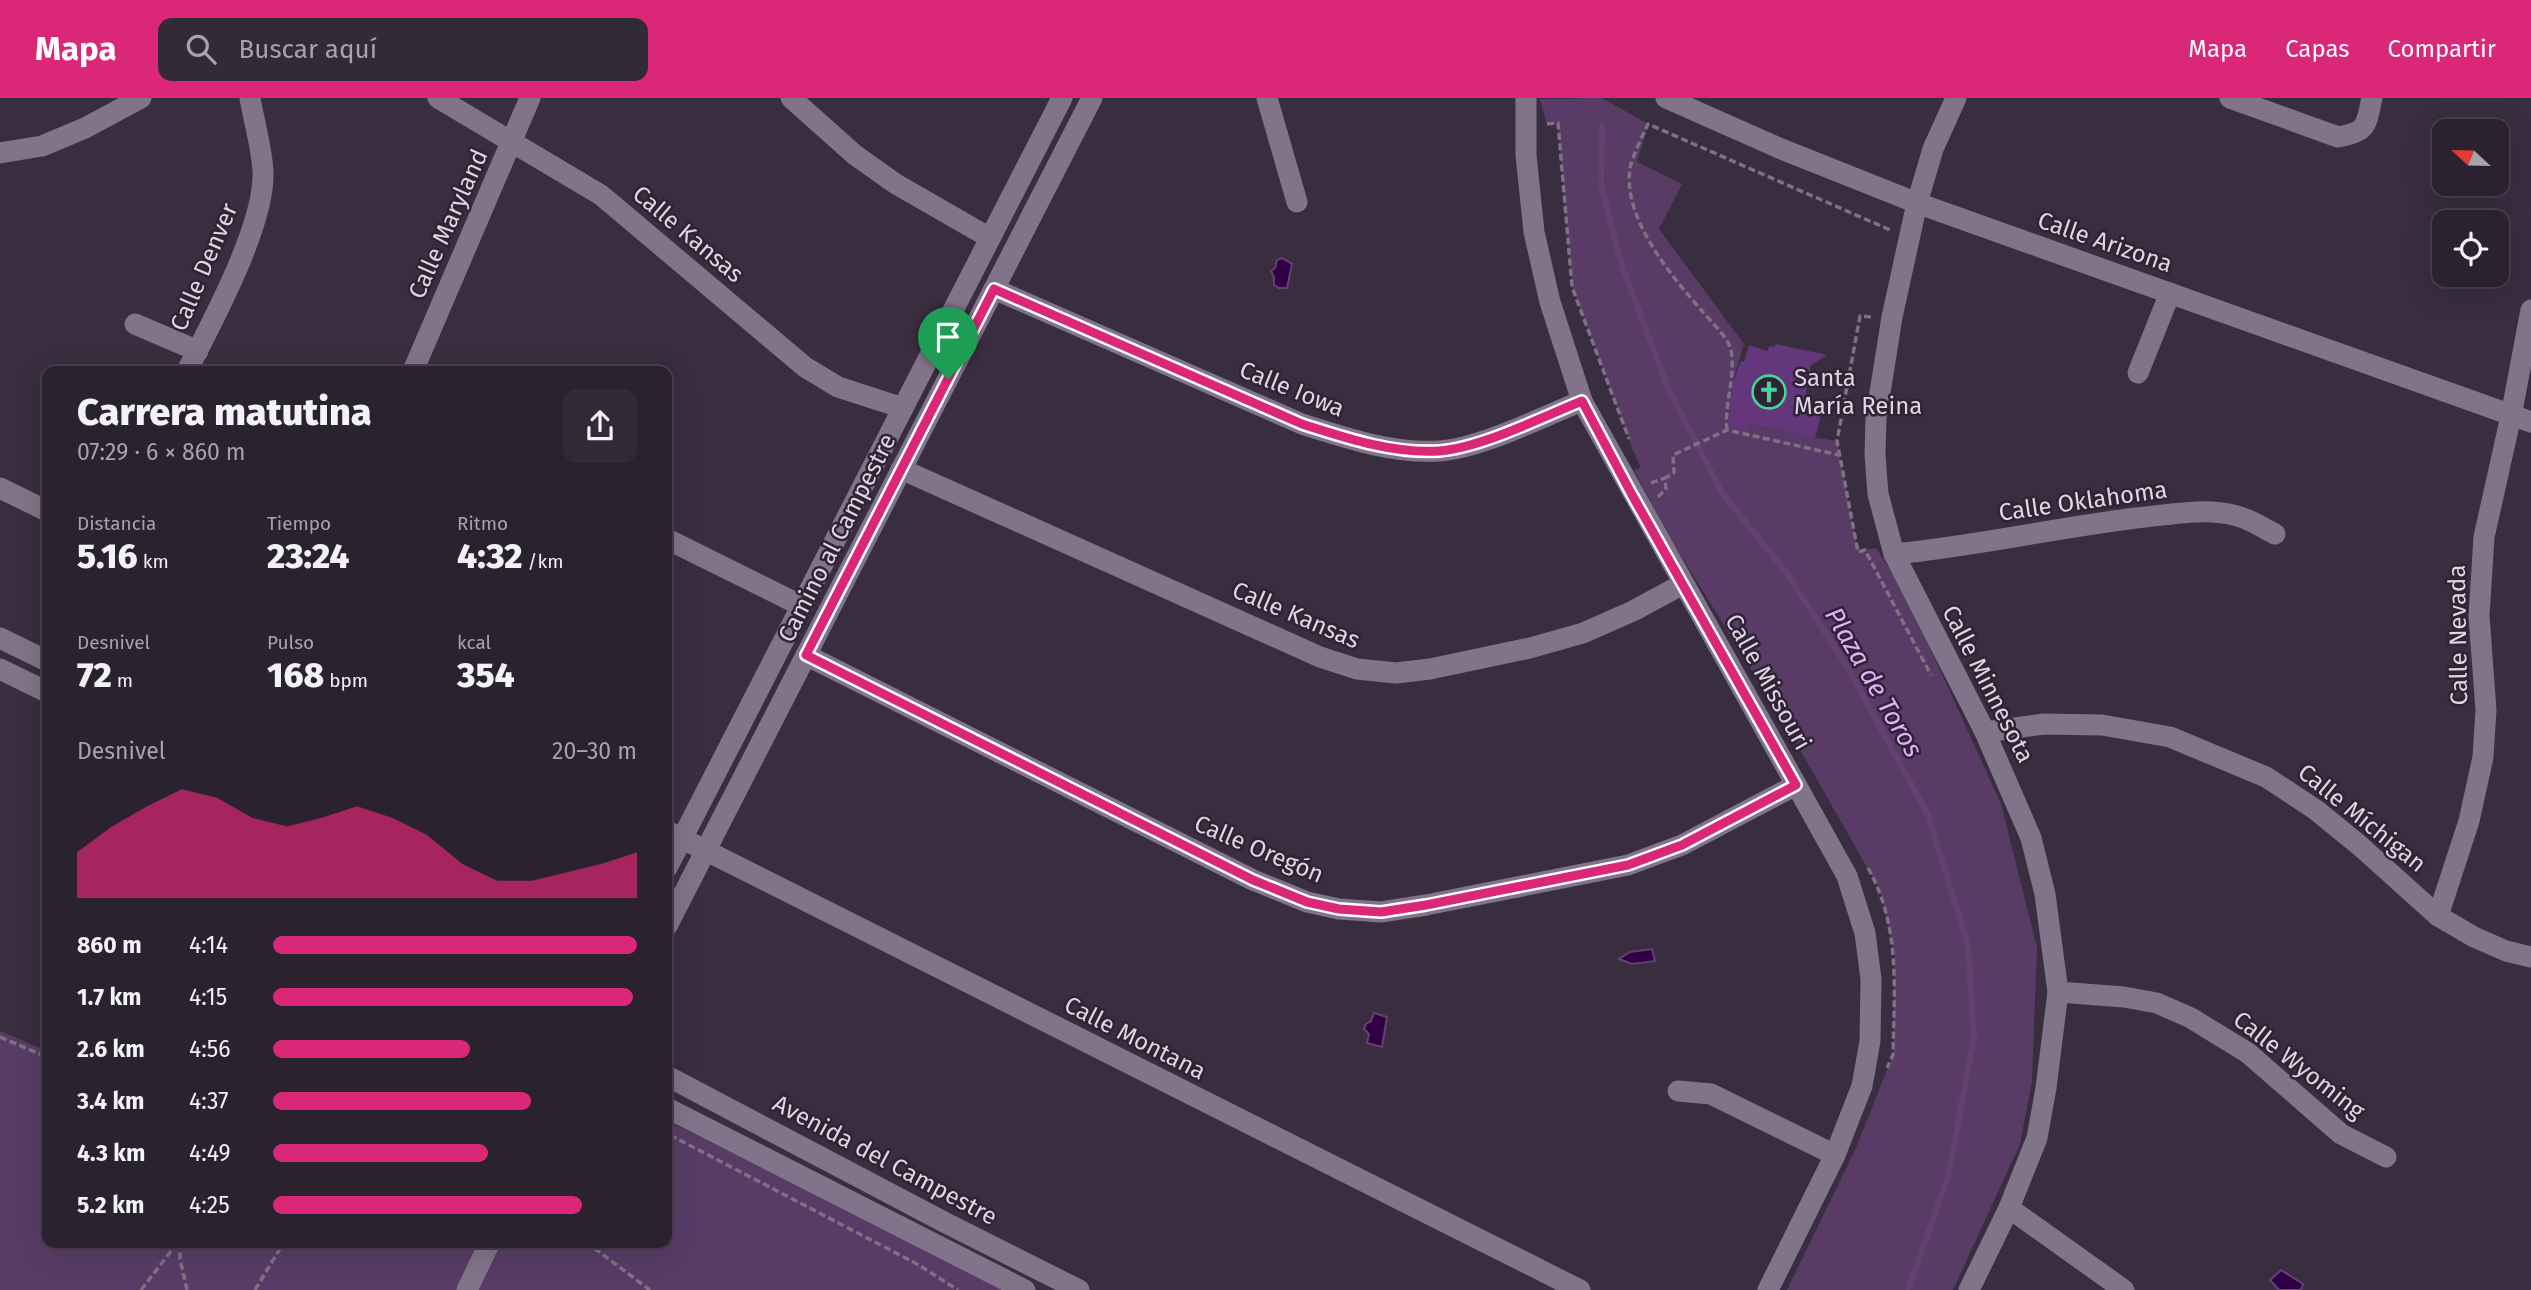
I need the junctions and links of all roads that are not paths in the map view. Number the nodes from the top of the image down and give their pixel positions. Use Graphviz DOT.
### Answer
graph roads {
  1 [pos="141,98"];
  2 [pos="250,98"];
  3 [pos="438,98"];
  4 [pos="530,98"];
  5 [pos="791,98"];
  6 [pos="1062,98"];
  7 [pos="1092,98"];
  8 [pos="1267,98"];
  9 [pos="1526,98"];
  10 [pos="1666,98"];
  11 [pos="1956,98"];
  12 [pos="2231,98"];
  13 [pos="2372,98"];
  14 [pos="513,142"];
  15 [pos="0,153"];
  16 [pos="1297,202"];
  17 [pos="1917,203"];
  18 [pos="990,237"];
  19 [pos="994,289"];
  20 [pos="2170,293"];
  21 [pos="2531,310"];
  22 [pos="135,324"];
  23 [pos="198,351"];
  24 [pos="190,366"];
  25 [pos="415,366"];
  26 [pos="2138,373"];
  27 [pos="1582,401"];
  28 [pos="903,408"];
  29 [pos="2521,419"];
  30 [pos="901,469"];
  31 [pos="0,488"];
  32 [pos="42,509"];
  33 [pos="2276,534"];
  34 [pos="672,541"];
  35 [pos="1894,554"];
  36 [pos="1684,584"];
  37 [pos="802,606"];
  38 [pos="0,638"];
  39 [pos="806,655"];
  40 [pos="42,659"];
  41 [pos="0,669"];
  42 [pos="42,690"];
  43 [pos="1985,732"];
  44 [pos="1796,785"];
  45 [pos="674,835"];
  46 [pos="705,850"];
  47 [pos="672,916"];
  48 [pos="2438,916"];
  49 [pos="2531,957"];
  50 [pos="2058,992"];
  51 [pos="672,1079"];
  52 [pos="1678,1091"];
  53 [pos="672,1111"];
  54 [pos="1835,1154"];
  55 [pos="2386,1157"];
  56 [pos="2008,1208"];
  57 [pos="946,1223"];
  58 [pos="934,1245"];
  59 [pos="487,1248"];
  60 [pos="467,1290"];
  61 [pos="1025,1290"];
  62 [pos="1079,1290"];
  63 [pos="1580,1290"];
  64 [pos="1768,1290"];
  65 [pos="1969,1290"];
  66 [pos="2124,1290"];
  1 -- 15 [label="street"];
  2 -- 23 [label="street, Calle Denver"];
  3 -- 14 [label="street, Calle Kansas"];
  4 -- 14 [label="street, Calle Maryland"];
  5 -- 18 [label="street"];
  6 -- 18 [label="street, Camino al Campestre"];
  7 -- 19 [label="street, Camino al Campestre"];
  8 -- 16 [label="street"];
  9 -- 27 [label="street, Calle Missouri"];
  10 -- 17 [label="street, Calle Arizona"];
  11 -- 17 [label="street, Calle Minnesota"];
  12 -- 13 [label="street"];
  14 -- 25 [label="street, Calle Maryland"];
  14 -- 28 [label="street, Calle Kansas"];
  17 -- 20 [label="street, Calle Arizona"];
  17 -- 35 [label="street, Calle Minnesota"];
  18 -- 28 [label="street, Camino al Campestre"];
  19 -- 27 [label="street, Calle Iowa"];
  19 -- 30 [label="street, Camino al Campestre"];
  20 -- 26 [label="street"];
  20 -- 29 [label="street, Calle Arizona"];
  21 -- 29 [label="street, Calle Nevada"];
  22 -- 23 [label="street"];
  23 -- 24 [label="street, Calle Denver"];
  27 -- 36 [label="street, Calle Missouri"];
  28 -- 37 [label="street, Camino al Campestre"];
  29 -- 48 [label="street, Calle Nevada"];
  30 -- 36 [label="street, Calle Kansas"];
  30 -- 39 [label="street, Camino al Campestre"];
  31 -- 32 [label="street"];
  33 -- 35 [label="street, Calle Oklahoma"];
  34 -- 37 [label="street"];
  35 -- 43 [label="street, Calle Minnesota"];
  36 -- 44 [label="street, Calle Missouri"];
  37 -- 45 [label="street, Camino al Campestre"];
  38 -- 40 [label="street"];
  39 -- 44 [label="street, Calle Oregón"];
  39 -- 46 [label="street, Camino al Campestre"];
  41 -- 42 [label="street"];
  43 -- 48 [label="street, Calle Míchigan"];
  43 -- 50 [label="street, Calle Minnesota"];
  44 -- 54 [label="street, Calle Missouri"];
  45 -- 46 [label="street, Calle Montana"];
  46 -- 47 [label="street, Camino al Campestre"];
  46 -- 63 [label="street, Calle Montana"];
  48 -- 49 [label="street, Calle Míchigan"];
  50 -- 55 [label="street, Calle Wyoming"];
  50 -- 56 [label="street, Calle Minnesota"];
  51 -- 57 [label="street, Avenida del Campestre"];
  52 -- 54 [label="street"];
  53 -- 58 [label="street, Avenida del Campestre"];
  54 -- 64 [label="street, Calle Missouri"];
  56 -- 65 [label="street, Calle Minnesota"];
  56 -- 66 [label="street"];
  57 -- 58 [label="street"];
  57 -- 62 [label="street, Avenida del Campestre"];
  58 -- 61 [label="street, Avenida del Campestre"];
  59 -- 60 [label="street"];
}
